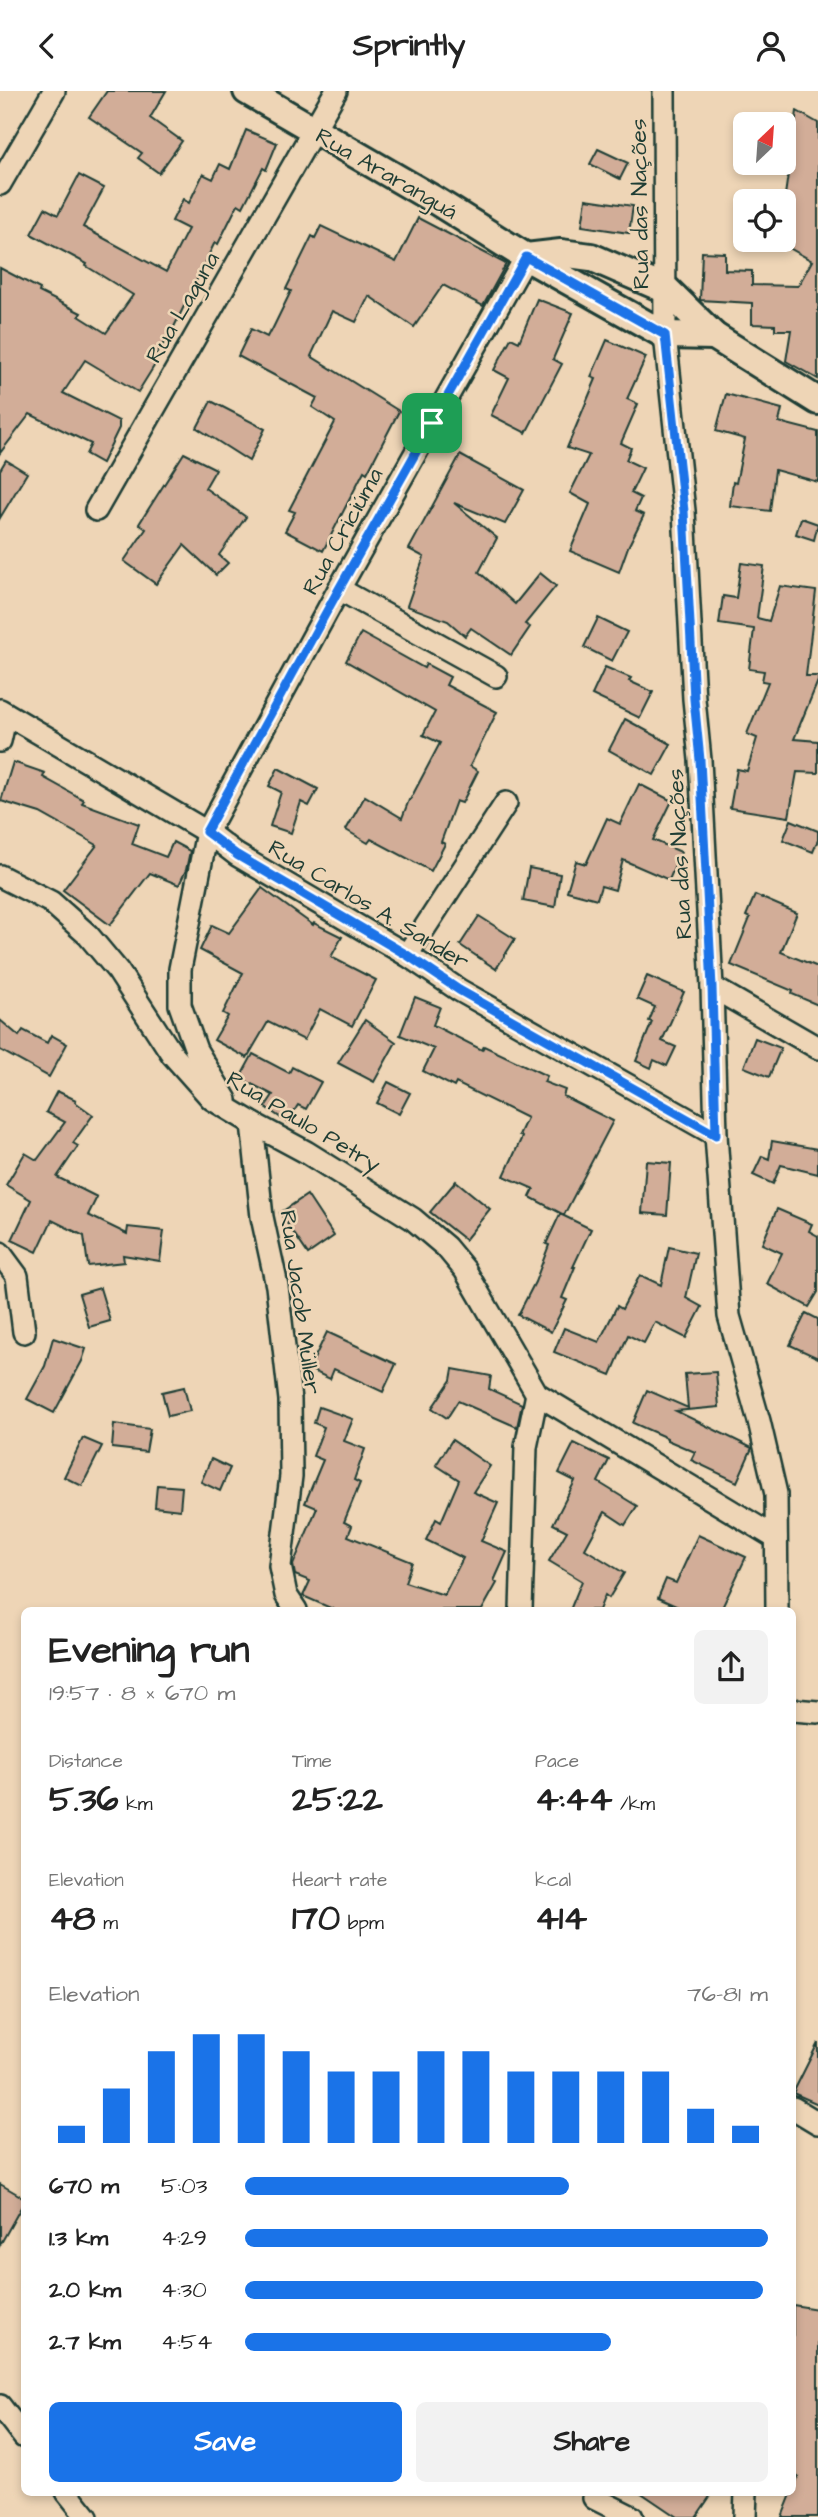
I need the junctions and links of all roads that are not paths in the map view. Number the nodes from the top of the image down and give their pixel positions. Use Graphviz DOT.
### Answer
graph roads {
  1 [pos="54,91"];
  2 [pos="247,91"];
  3 [pos="336,91"];
  4 [pos="664,91"];
  5 [pos="313,130"];
  6 [pos="0,184"];
  7 [pos="526,257"];
  8 [pos="667,290"];
  9 [pos="665,335"];
  10 [pos="714,336"];
  11 [pos="818,401"];
  12 [pos="96,510"];
  13 [pos="339,589"];
  14 [pos="496,676"];
  15 [pos="3,712"];
  16 [pos="0,741"];
  17 [pos="506,803"];
  18 [pos="206,832"];
  19 [pos="0,876"];
  20 [pos="407,955"];
  21 [pos="712,987"];
  22 [pos="818,1048"];
  23 [pos="233,1112"];
  24 [pos="252,1123"];
  25 [pos="716,1135"];
  26 [pos="0,1253"];
  27 [pos="24,1332"];
  28 [pos="537,1394"];
  29 [pos="776,1538"];
  30 [pos="294,1607"];
  31 [pos="521,1607"];
  32 [pos="777,1607"];
  33 [pos="796,1710"];
  34 [pos="818,1711"];
  35 [pos="796,2110"];
  36 [pos="818,2123"];
  37 [pos="0,2406"];
  38 [pos="21,2433"];
  39 [pos="70,2496"];
  40 [pos="746,2496"];
  41 [pos="594,2498"];
  42 [pos="87,2517"];
  43 [pos="632,2517"];
  44 [pos="744,2517"];
  1 -- 6 [label="street"];
  2 -- 5 [label="street, Rua Araranguá"];
  3 -- 5 [label="street, Rua Laguna"];
  4 -- 8 [label="street, Rua das Nações"];
  5 -- 7 [label="street, Rua Araranguá"];
  5 -- 12 [label="street, Rua Laguna"];
  7 -- 8 [label="street"];
  7 -- 9 [label="street, Rua Araranguá"];
  7 -- 13 [label="street, Rua Criciúma"];
  8 -- 9 [label="street, Rua das Nações"];
  8 -- 10 [label="street"];
  9 -- 10 [label="street, Rua Araranguá"];
  9 -- 21 [label="street, Rua das Nações"];
  10 -- 11 [label="street"];
  13 -- 14 [label="street"];
  13 -- 18 [label="street, Rua Criciúma"];
  15 -- 16 [label="street"];
  15 -- 18 [label="street, Rua Carlos A. Sander"];
  17 -- 20 [label="street"];
  18 -- 20 [label="street, Rua Carlos A. Sander"];
  18 -- 23 [label="street, Rua Criciúma"];
  19 -- 23 [label="street, Rua Paulo Petry"];
  20 -- 25 [label="street, Rua Carlos A. Sander"];
  21 -- 22 [label="street"];
  21 -- 25 [label="street, Rua das Nações"];
  23 -- 24 [label="street, Rua Paulo Petry"];
  24 -- 28 [label="street, Rua Paulo Petry"];
  24 -- 30 [label="street, Rua Jacob Müller"];
  25 -- 29 [label="street, Rua das Nações"];
  26 -- 27 [label="street"];
  28 -- 29 [label="street"];
  28 -- 31 [label="street"];
  29 -- 32 [label="street, Rua das Nações"];
  33 -- 34 [label="street"];
  35 -- 36 [label="street"];
  37 -- 38 [label="street"];
  39 -- 42 [label="street"];
  40 -- 44 [label="street"];
  41 -- 43 [label="street"];
}
